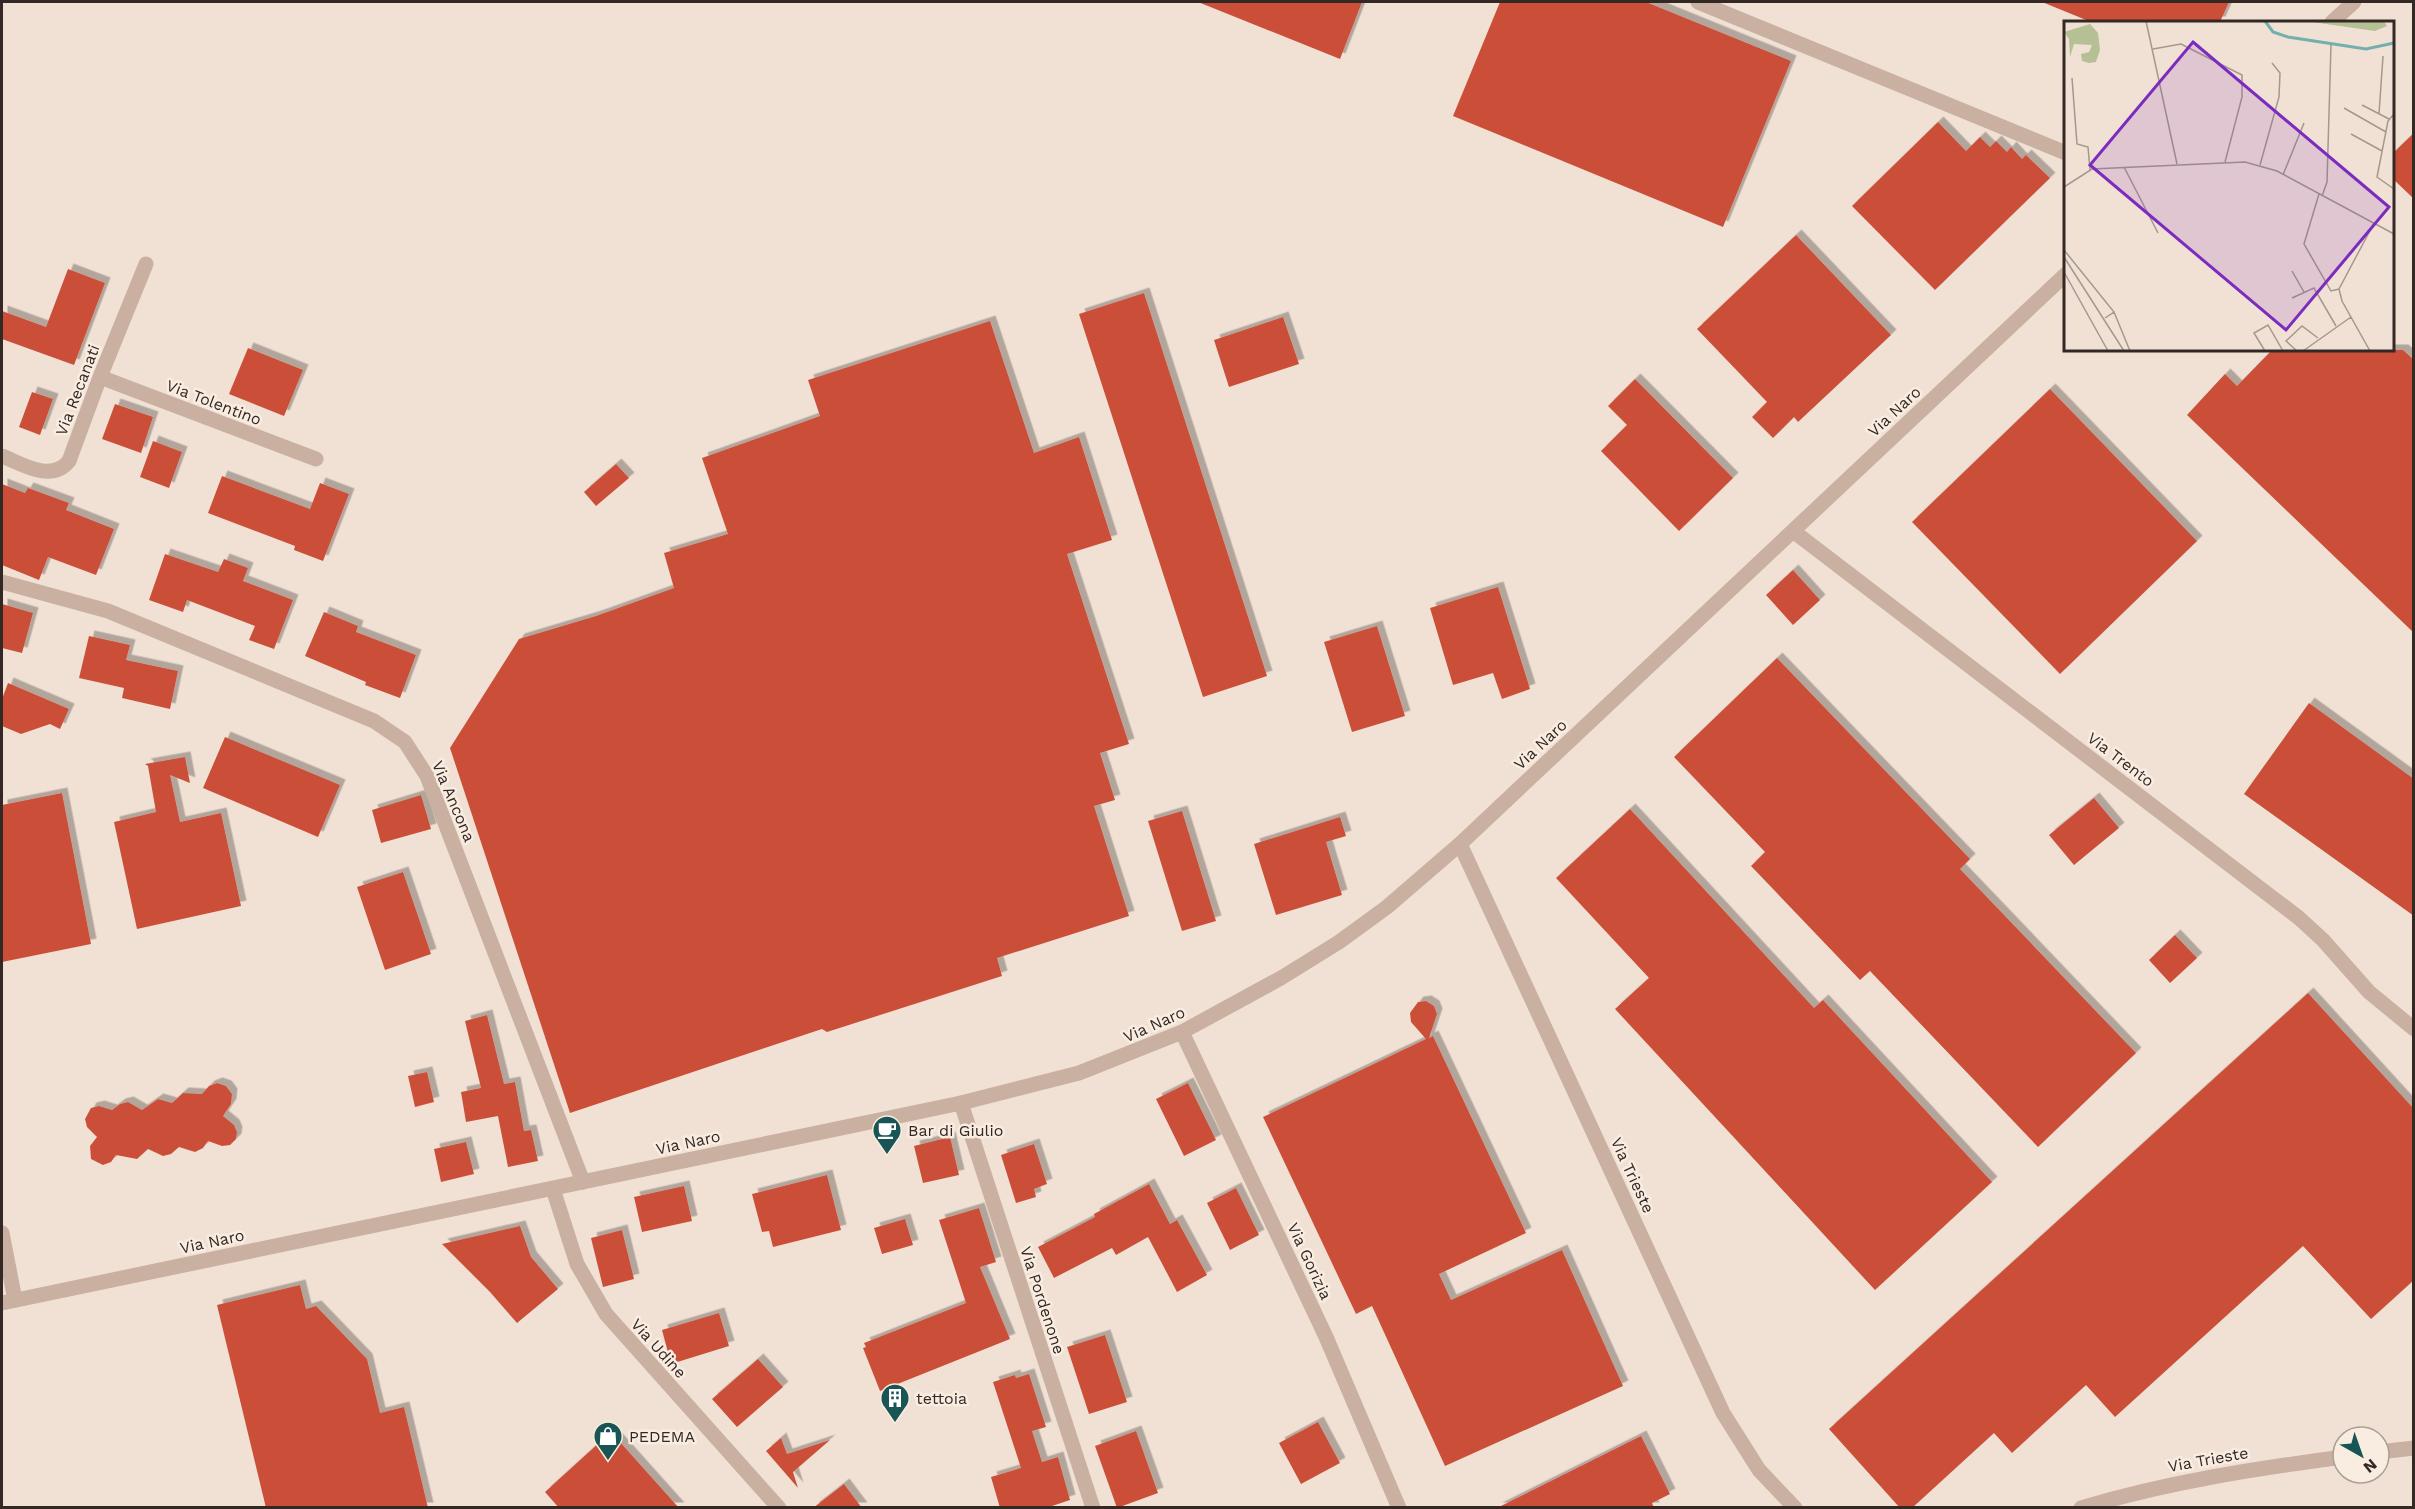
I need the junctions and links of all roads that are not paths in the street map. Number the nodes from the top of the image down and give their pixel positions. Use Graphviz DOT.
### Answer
graph roads {
  1 [pos="1698,2"];
  2 [pos="2354,2"];
  3 [pos="2333,21"];
  4 [pos="2064,152"];
  5 [pos="147,264"];
  6 [pos="2064,276"];
  7 [pos="100,377"];
  8 [pos="2,456"];
  9 [pos="316,459"];
  10 [pos="1793,531"];
  11 [pos="2,582"];
  12 [pos="1460,844"];
  13 [pos="2414,1029"];
  14 [pos="1182,1032"];
  15 [pos="961,1103"];
  16 [pos="583,1182"];
  17 [pos="553,1189"];
  18 [pos="2,1233"];
  19 [pos="8,1302"];
  20 [pos="2414,1448"];
  21 [pos="2391,1451"];
  22 [pos="2331,1459"];
  23 [pos="779,1508"];
  24 [pos="1093,1508"];
  25 [pos="1399,1508"];
  26 [pos="1795,1508"];
  27 [pos="2081,1508"];
  1 -- 4 [label="street"];
  2 -- 3 [label="street"];
  5 -- 7 [label="street, Via Recanati"];
  6 -- 10 [label="street, Via Naro"];
  7 -- 8 [label="street, Via Recanati"];
  7 -- 9 [label="street, Via Tolentino"];
  10 -- 12 [label="street, Via Naro"];
  10 -- 13 [label="street, Via Trento"];
  11 -- 16 [label="street, Via Ancona"];
  12 -- 14 [label="street, Via Naro"];
  12 -- 26 [label="street, Via Trieste"];
  14 -- 15 [label="street, Via Naro"];
  14 -- 25 [label="street, Via Gorizia"];
  15 -- 16 [label="street, Via Naro"];
  15 -- 24 [label="street, Via Pordenone"];
  16 -- 17 [label="street, Via Naro"];
  17 -- 19 [label="street, Via Naro"];
  17 -- 23 [label="street, Via Udine"];
  18 -- 19 [label="street"];
  20 -- 21 [label="street"];
  22 -- 27 [label="street, Via Trieste"];
}
